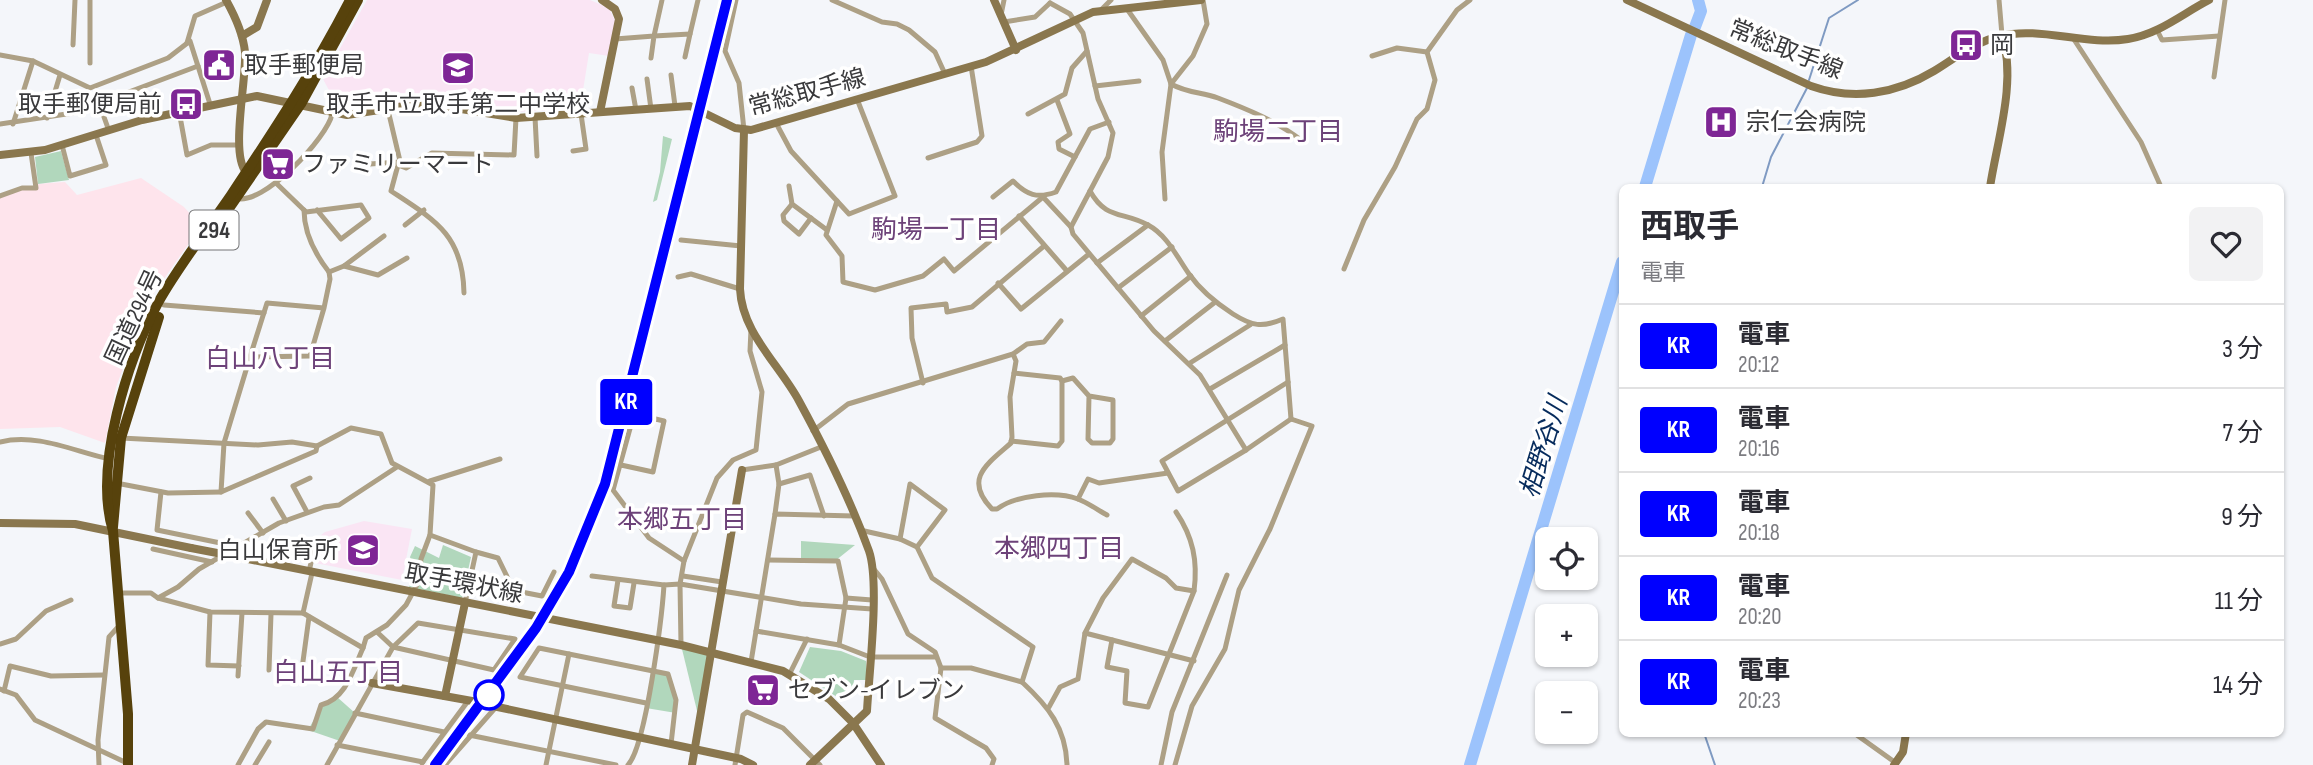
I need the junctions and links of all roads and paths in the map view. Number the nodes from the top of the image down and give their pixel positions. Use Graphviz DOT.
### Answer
graph roads {
  1 [pos="75,0"];
  2 [pos="90,0"];
  3 [pos="267,0"];
  4 [pos="350,0"];
  5 [pos="358,0"];
  6 [pos="602,0"];
  7 [pos="662,0"];
  8 [pos="698,0"];
  9 [pos="736,0"];
  10 [pos="832,0"];
  11 [pos="994,0"];
  12 [pos="1004,0"];
  13 [pos="1111,0"];
  14 [pos="1202,0"];
  15 [pos="1470,0"];
  16 [pos="1627,0"];
  17 [pos="1999,0"];
  18 [pos="2210,0"];
  19 [pos="2225,0"];
  20 [pos="227,1"];
  21 [pos="1051,2"];
  22 [pos="1125,6"];
  23 [pos="1101,10"];
  24 [pos="1002,18"];
  25 [pos="1075,19"];
  26 [pos="2157,30"];
  27 [pos="690,34"];
  28 [pos="2002,35"];
  29 [pos="242,36"];
  30 [pos="654,36"];
  31 [pos="2219,36"];
  32 [pos="615,38"];
  33 [pos="2073,38"];
  34 [pos="187,43"];
  35 [pos="73,45"];
  36 [pos="1016,50"];
  37 [pos="1087,51"];
  38 [pos="1427,52"];
  39 [pos="0,56"];
  40 [pos="1372,56"];
  41 [pos="685,57"];
  42 [pos="651,58"];
  43 [pos="33,61"];
  44 [pos="90,62"];
  45 [pos="198,66"];
  46 [pos="971,66"];
  47 [pos="945,74"];
  48 [pos="60,75"];
  49 [pos="671,75"];
  50 [pos="2214,77"];
  51 [pos="647,79"];
  52 [pos="1139,81"];
  53 [pos="1171,84"];
  54 [pos="1095,86"];
  55 [pos="632,88"];
  56 [pos="243,96"];
  57 [pos="857,99"];
  58 [pos="1057,100"];
  59 [pos="296,102"];
  60 [pos="99,103"];
  61 [pos="210,104"];
  62 [pos="675,106"];
  63 [pos="651,109"];
  64 [pos="387,110"];
  65 [pos="636,110"];
  66 [pos="179,111"];
  67 [pos="600,112"];
  68 [pos="332,114"];
  69 [pos="581,114"];
  70 [pos="1028,114"];
  71 [pos="535,117"];
  72 [pos="47,118"];
  73 [pos="516,118"];
  74 [pos="1110,122"];
  75 [pos="776,123"];
  76 [pos="0,124"];
  77 [pos="13,124"];
  78 [pos="744,130"];
  79 [pos="109,131"];
  80 [pos="96,135"];
  81 [pos="1301,140"];
  82 [pos="62,145"];
  83 [pos="240,145"];
  84 [pos="573,151"];
  85 [pos="31,153"];
  86 [pos="0,155"];
  87 [pos="537,156"];
  88 [pos="1075,157"];
  89 [pos="928,158"];
  90 [pos="399,163"];
  91 [pos="370,164"];
  92 [pos="246,172"];
  93 [pos="276,184"];
  94 [pos="1990,184"];
  95 [pos="2160,184"];
  96 [pos="789,186"];
  97 [pos="1089,190"];
  98 [pos="0,196"];
  99 [pos="233,197"];
  100 [pos="993,197"];
  101 [pos="1043,197"];
  102 [pos="1165,199"];
  103 [pos="837,201"];
  104 [pos="792,204"];
  105 [pos="304,209"];
  106 [pos="317,210"];
  107 [pos="424,210"];
  108 [pos="1018,216"];
  109 [pos="811,218"];
  110 [pos="405,225"];
  111 [pos="1149,225"];
  112 [pos="1071,226"];
  113 [pos="827,230"];
  114 [pos="384,236"];
  115 [pos="681,240"];
  116 [pos="741,246"];
  117 [pos="1044,246"];
  118 [pos="1172,247"];
  119 [pos="1089,254"];
  120 [pos="407,258"];
  121 [pos="1097,263"];
  122 [pos="344,266"];
  123 [pos="1344,269"];
  124 [pos="1067,271"];
  125 [pos="329,272"];
  126 [pos="1191,276"];
  127 [pos="678,277"];
  128 [pos="998,283"];
  129 [pos="1118,288"];
  130 [pos="740,289"];
  131 [pos="464,293"];
  132 [pos="1214,303"];
  133 [pos="164,305"];
  134 [pos="324,308"];
  135 [pos="264,313"];
  136 [pos="1141,316"];
  137 [pos="1061,320"];
  138 [pos="1250,324"];
  139 [pos="751,330"];
  140 [pos="1165,341"];
  141 [pos="1285,345"];
  142 [pos="1013,354"];
  143 [pos="250,357"];
  144 [pos="1189,363"];
  145 [pos="1014,373"];
  146 [pos="1062,381"];
  147 [pos="1288,382"];
  148 [pos="923,383"];
  149 [pos="1210,389"];
  150 [pos="1089,396"];
  151 [pos="1291,419"];
  152 [pos="1229,420"];
  153 [pos="813,431"];
  154 [pos="121,438"];
  155 [pos="1011,441"];
  156 [pos="0,442"];
  157 [pos="224,443"];
  158 [pos="317,446"];
  159 [pos="821,447"];
  160 [pos="1246,450"];
  161 [pos="110,459"];
  162 [pos="500,460"];
  163 [pos="621,465"];
  164 [pos="776,465"];
  165 [pos="397,467"];
  166 [pos="743,470"];
  167 [pos="1168,473"];
  168 [pos="310,478"];
  169 [pos="430,481"];
  170 [pos="116,483"];
  171 [pos="779,484"];
  172 [pos="161,492"];
  173 [pos="221,492"];
  174 [pos="273,499"];
  175 [pos="1078,499"];
  176 [pos="307,512"];
  177 [pos="1176,512"];
  178 [pos="248,513"];
  179 [pos="775,514"];
  180 [pos="824,516"];
  181 [pos="854,516"];
  182 [pos="1107,516"];
  183 [pos="286,521"];
  184 [pos="0,523"];
  185 [pos="860,530"];
  186 [pos="113,531"];
  187 [pos="263,533"];
  188 [pos="430,535"];
  189 [pos="156,538"];
  190 [pos="316,539"];
  191 [pos="900,539"];
  192 [pos="240,547"];
  193 [pos="917,547"];
  194 [pos="476,552"];
  195 [pos="768,560"];
  196 [pos="684,561"];
  197 [pos="212,562"];
  198 [pos="873,568"];
  199 [pos="311,572"];
  200 [pos="554,572"];
  201 [pos="1227,575"];
  202 [pos="592,576"];
  203 [pos="683,576"];
  204 [pos="618,580"];
  205 [pos="470,582"];
  206 [pos="634,583"];
  207 [pos="680,584"];
  208 [pos="664,585"];
  209 [pos="721,586"];
  210 [pos="514,591"];
  211 [pos="1194,591"];
  212 [pos="412,592"];
  213 [pos="118,593"];
  214 [pos="762,596"];
  215 [pos="158,598"];
  216 [pos="846,598"];
  217 [pos="71,600"];
  218 [pos="465,603"];
  219 [pos="872,605"];
  220 [pos="845,606"];
  221 [pos="210,612"];
  222 [pos="242,613"];
  223 [pos="303,613"];
  224 [pos="271,614"];
  225 [pos="309,617"];
  226 [pos="120,625"];
  227 [pos="459,628"];
  228 [pos="756,631"];
  229 [pos="377,632"];
  230 [pos="1085,633"];
  231 [pos="807,639"];
  232 [pos="1112,640"];
  233 [pos="659,642"];
  234 [pos="0,644"];
  235 [pos="681,645"];
  236 [pos="839,645"];
  237 [pos="363,648"];
  238 [pos="393,648"];
  239 [pos="713,652"];
  240 [pos="1171,653"];
  241 [pos="569,654"];
  242 [pos="870,657"];
  243 [pos="936,657"];
  244 [pos="453,661"];
  245 [pos="1194,661"];
  246 [pos="751,662"];
  247 [pos="239,666"];
  248 [pos="941,668"];
  249 [pos="269,670"];
  250 [pos="653,671"];
  251 [pos="104,675"];
  252 [pos="789,675"];
  253 [pos="238,676"];
  254 [pos="301,676"];
  255 [pos="1022,682"];
  256 [pos="372,683"];
  257 [pos="563,686"];
  258 [pos="2,690"];
  259 [pos="445,696"];
  260 [pos="481,703"];
  261 [pos="646,704"];
  262 [pos="1049,707"];
  263 [pos="355,713"];
  264 [pos="556,720"];
  265 [pos="853,723"];
  266 [pos="444,732"];
  267 [pos="469,735"];
  268 [pos="1859,737"];
  269 [pos="1905,737"];
  270 [pos="638,739"];
  271 [pos="269,742"];
  272 [pos="671,744"];
  273 [pos="337,745"];
  274 [pos="695,749"];
  275 [pos="99,750"];
  276 [pos="549,751"];
  277 [pos="581,758"];
  278 [pos="736,761"];
  279 [pos="422,763"];
  280 [pos="601,763"];
  281 [pos="815,763"];
  282 [pos="1895,764"];
  283 [pos="99,765"];
  284 [pos="129,765"];
  285 [pos="238,765"];
  286 [pos="256,765"];
  287 [pos="327,765"];
  288 [pos="445,765"];
  289 [pos="546,765"];
  290 [pos="579,765"];
  291 [pos="617,765"];
  292 [pos="628,765"];
  293 [pos="692,765"];
  294 [pos="753,765"];
  295 [pos="881,765"];
  296 [pos="992,765"];
  297 [pos="1067,765"];
  298 [pos="1161,765"];
  299 [pos="1175,765"];
  1 -- 35 [label="street"];
  2 -- 44 [label="street"];
  3 -- 29 [label="street"];
  4 -- 59 [label="highway, 国道294号 / 294"];
  5 -- 59 [label="highway, 国道294号 / 294"];
  6 -- 32 [label="street"];
  7 -- 30 [label="street"];
  8 -- 27 [label="street"];
  9 -- 78 [label="street"];
  10 -- 47 [label="street"];
  11 -- 24 [label="street"];
  12 -- 24 [label="street"];
  13 -- 23 [label="street"];
  14 -- 22 [label="street, 常総取手線"];
  14 -- 53 [label="street"];
  15 -- 38 [label="street"];
  16 -- 28 [label="street, 常総取手線"];
  17 -- 28 [label="street"];
  18 -- 26 [label="street, 常総取手線"];
  19 -- 31 [label="street"];
  20 -- 29 [label="street"];
  20 -- 34 [label="street"];
  21 -- 24 [label="street"];
  21 -- 25 [label="street"];
  22 -- 23 [label="street, 常総取手線"];
  22 -- 53 [label="street"];
  23 -- 25 [label="street, 常総取手線"];
  24 -- 36 [label="street"];
  25 -- 36 [label="street, 常総取手線"];
  25 -- 37 [label="street"];
  26 -- 31 [label="street"];
  26 -- 33 [label="street, 常総取手線"];
  27 -- 30 [label="street"];
  27 -- 41 [label="street"];
  28 -- 33 [label="street, 常総取手線"];
  28 -- 94 [label="street"];
  29 -- 56 [label="street"];
  30 -- 32 [label="street"];
  30 -- 42 [label="street"];
  31 -- 50 [label="street"];
  32 -- 67 [label="street"];
  33 -- 95 [label="street"];
  34 -- 45 [label="street"];
  34 -- 48 [label="street"];
  36 -- 46 [label="street, 常総取手線"];
  37 -- 54 [label="street"];
  37 -- 58 [label="street"];
  38 -- 40 [label="street"];
  38 -- 123 [label="street"];
  39 -- 43 [label="street"];
  43 -- 48 [label="street"];
  43 -- 77 [label="street"];
  45 -- 60 [label="street"];
  45 -- 61 [label="street"];
  46 -- 47 [label="street, 常総取手線"];
  46 -- 89 [label="street"];
  47 -- 57 [label="street, 常総取手線"];
  48 -- 72 [label="street"];
  49 -- 62 [label="street"];
  51 -- 63 [label="street"];
  52 -- 54 [label="street"];
  53 -- 81 [label="street"];
  53 -- 102 [label="street"];
  54 -- 74 [label="street"];
  55 -- 65 [label="street"];
  56 -- 59 [label="street, 常総取手線"];
  56 -- 61 [label="street, 常総取手線"];
  56 -- 83 [label="street"];
  57 -- 75 [label="street, 常総取手線"];
  57 -- 103 [label="street"];
  58 -- 70 [label="street"];
  58 -- 88 [label="street"];
  59 -- 68 [label="street, 常総取手線"];
  59 -- 92 [label="highway, 国道294号 / 294"];
  59 -- 99 [label="highway, 国道294号 / 294"];
  60 -- 72 [label="street"];
  60 -- 79 [label="street"];
  61 -- 66 [label="street, 常総取手線"];
  62 -- 63 [label="street, 常総取手線"];
  62 -- 78 [label="street, 常総取手線"];
  63 -- 65 [label="street, 常総取手線"];
  64 -- 68 [label="street, 常総取手線"];
  64 -- 73 [label="street, 常総取手線"];
  64 -- 90 [label="street"];
  65 -- 67 [label="street, 常総取手線"];
  66 -- 79 [label="street, 常総取手線"];
  66 -- 83 [label="street"];
  67 -- 69 [label="street, 常総取手線"];
  68 -- 93 [label="street"];
  69 -- 71 [label="street, 常総取手線"];
  69 -- 84 [label="street"];
  71 -- 73 [label="street, 常総取手線"];
  71 -- 87 [label="street"];
  72 -- 77 [label="street"];
  73 -- 90 [label="street"];
  74 -- 88 [label="street"];
  74 -- 97 [label="street"];
  75 -- 78 [label="street, 常総取手線"];
  75 -- 103 [label="street"];
  76 -- 77 [label="street"];
  78 -- 116 [label="street"];
  79 -- 80 [label="street, 常総取手線"];
  80 -- 82 [label="street, 常総取手線"];
  80 -- 82 [label="street"];
  82 -- 85 [label="street, 常総取手線"];
  83 -- 92 [label="street"];
  85 -- 86 [label="street, 常総取手線"];
  85 -- 98 [label="street"];
  88 -- 101 [label="street"];
  90 -- 91 [label="street"];
  90 -- 107 [label="street"];
  92 -- 99 [label="highway, 国道294号 / 294"];
  93 -- 99 [label="street"];
  93 -- 105 [label="street"];
  96 -- 104 [label="street"];
  97 -- 111 [label="street"];
  97 -- 112 [label="street"];
  99 -- 133 [label="highway, 国道294号 / 294"];
  99 -- 161 [label="highway, 国道294号 / 294"];
  100 -- 101 [label="street"];
  101 -- 108 [label="street"];
  101 -- 112 [label="street"];
  103 -- 113 [label="street"];
  104 -- 109 [label="street"];
  104 -- 109 [label="street"];
  105 -- 106 [label="street"];
  105 -- 125 [label="street"];
  106 -- 106 [label="street"];
  107 -- 110 [label="street"];
  107 -- 131 [label="street"];
  108 -- 113 [label="street"];
  108 -- 117 [label="street"];
  109 -- 113 [label="street"];
  111 -- 118 [label="street"];
  111 -- 121 [label="street"];
  112 -- 119 [label="street"];
  114 -- 122 [label="street"];
  115 -- 116 [label="street"];
  116 -- 130 [label="street"];
  117 -- 124 [label="street"];
  117 -- 128 [label="street"];
  118 -- 126 [label="street"];
  118 -- 129 [label="street"];
  119 -- 121 [label="street"];
  119 -- 124 [label="street"];
  120 -- 122 [label="street"];
  121 -- 129 [label="street"];
  122 -- 125 [label="street"];
  124 -- 128 [label="street"];
  125 -- 134 [label="street"];
  126 -- 132 [label="street"];
  126 -- 136 [label="street"];
  127 -- 130 [label="street"];
  128 -- 148 [label="street"];
  129 -- 136 [label="street"];
  130 -- 139 [label="street"];
  132 -- 138 [label="street"];
  132 -- 140 [label="street"];
  133 -- 135 [label="street"];
  133 -- 154 [label="highway, 国道294号 / 294"];
  134 -- 135 [label="street"];
  134 -- 143 [label="street"];
  135 -- 143 [label="street"];
  136 -- 140 [label="street"];
  137 -- 142 [label="street"];
  138 -- 141 [label="street"];
  138 -- 144 [label="street"];
  139 -- 153 [label="street"];
  139 -- 196 [label="street"];
  140 -- 144 [label="street"];
  141 -- 147 [label="street"];
  141 -- 149 [label="street"];
  142 -- 145 [label="street"];
  142 -- 148 [label="street"];
  143 -- 157 [label="street"];
  144 -- 149 [label="street"];
  145 -- 146 [label="street"];
  145 -- 155 [label="street"];
  146 -- 150 [label="street"];
  146 -- 155 [label="street"];
  147 -- 151 [label="street"];
  147 -- 152 [label="street"];
  148 -- 153 [label="street"];
  149 -- 152 [label="street"];
  150 -- 150 [label="street"];
  151 -- 160 [label="street"];
  151 -- 299 [label="street"];
  152 -- 160 [label="street"];
  152 -- 167 [label="street"];
  153 -- 159 [label="street"];
  154 -- 157 [label="street"];
  154 -- 170 [label="highway, 国道294号 / 294"];
  155 -- 175 [label="street"];
  156 -- 161 [label="street"];
  157 -- 158 [label="street"];
  157 -- 173 [label="street"];
  158 -- 165 [label="street"];
  158 -- 173 [label="street"];
  159 -- 164 [label="street"];
  159 -- 181 [label="street"];
  160 -- 167 [label="street"];
  161 -- 186 [label="highway, 国道294号 / 294"];
  162 -- 169 [label="street"];
  163 -- 163 [label="street"];
  163 -- 196 [label="street"];
  164 -- 166 [label="street"];
  164 -- 171 [label="street"];
  165 -- 169 [label="street"];
  165 -- 176 [label="street"];
  166 -- 209 [label="street"];
  167 -- 175 [label="street"];
  168 -- 176 [label="street"];
  169 -- 188 [label="street"];
  170 -- 172 [label="street"];
  170 -- 186 [label="highway, 国道294号 / 294"];
  171 -- 179 [label="street"];
  171 -- 180 [label="street"];
  172 -- 173 [label="street"];
  172 -- 189 [label="street"];
  174 -- 183 [label="street"];
  175 -- 182 [label="street"];
  176 -- 183 [label="street"];
  177 -- 211 [label="street"];
  178 -- 187 [label="street"];
  179 -- 180 [label="street"];
  179 -- 195 [label="street"];
  180 -- 181 [label="street"];
  181 -- 185 [label="street"];
  183 -- 187 [label="street"];
  184 -- 186 [label="street, 取手環状線"];
  185 -- 191 [label="street"];
  185 -- 198 [label="street"];
  186 -- 189 [label="street, 取手環状線"];
  186 -- 213 [label="highway, 国道294号 / 294"];
  187 -- 192 [label="street"];
  188 -- 194 [label="street"];
  188 -- 212 [label="street"];
  189 -- 192 [label="street"];
  189 -- 197 [label="street"];
  189 -- 199 [label="street, 取手環状線, bridge"];
  190 -- 199 [label="street"];
  191 -- 193 [label="street"];
  191 -- 193 [label="street"];
  192 -- 197 [label="street"];
  193 -- 255 [label="street"];
  194 -- 205 [label="street"];
  194 -- 210 [label="street"];
  195 -- 214 [label="street"];
  195 -- 216 [label="street"];
  196 -- 203 [label="street"];
  197 -- 215 [label="street"];
  198 -- 219 [label="street"];
  198 -- 243 [label="street"];
  199 -- 212 [label="street, 取手環状線"];
  199 -- 223 [label="street"];
  200 -- 210 [label="street"];
  201 -- 245 [label="street"];
  202 -- 204 [label="street"];
  203 -- 207 [label="street"];
  203 -- 209 [label="street"];
  204 -- 206 [label="street"];
  204 -- 206 [label="street"];
  205 -- 210 [label="street"];
  205 -- 218 [label="street"];
  206 -- 208 [label="street"];
  207 -- 208 [label="street"];
  207 -- 209 [label="street"];
  207 -- 235 [label="street"];
  208 -- 233 [label="street"];
  209 -- 214 [label="street"];
  209 -- 239 [label="street"];
  211 -- 230 [label="street"];
  211 -- 240 [label="street"];
  212 -- 218 [label="street, 取手環状線"];
  212 -- 229 [label="street"];
  213 -- 215 [label="street"];
  213 -- 226 [label="highway, 国道294号 / 294"];
  214 -- 220 [label="street"];
  214 -- 228 [label="street"];
  215 -- 221 [label="street"];
  216 -- 219 [label="street"];
  216 -- 220 [label="street"];
  217 -- 234 [label="street"];
  218 -- 227 [label="street"];
  218 -- 233 [label="street, 取手環状線"];
  219 -- 220 [label="street"];
  219 -- 242 [label="street"];
  220 -- 236 [label="street"];
  221 -- 222 [label="street"];
  221 -- 247 [label="street"];
  222 -- 224 [label="street"];
  222 -- 247 [label="street"];
  223 -- 224 [label="street"];
  223 -- 225 [label="street"];
  224 -- 249 [label="street"];
  225 -- 237 [label="street"];
  225 -- 254 [label="street"];
  226 -- 251 [label="street"];
  226 -- 284 [label="highway, 国道294号 / 294"];
  227 -- 238 [label="street"];
  227 -- 244 [label="street"];
  227 -- 244 [label="street"];
  228 -- 231 [label="street"];
  228 -- 246 [label="street"];
  229 -- 237 [label="street"];
  229 -- 238 [label="street"];
  230 -- 232 [label="street"];
  230 -- 262 [label="street"];
  231 -- 236 [label="street"];
  231 -- 252 [label="street"];
  232 -- 240 [label="street"];
  232 -- 240 [label="street"];
  233 -- 235 [label="street, 取手環状線"];
  233 -- 250 [label="street"];
  235 -- 239 [label="street, 取手環状線"];
  236 -- 242 [label="street"];
  237 -- 285 [label="street"];
  238 -- 244 [label="street"];
  238 -- 256 [label="street"];
  239 -- 246 [label="street, 取手環状線"];
  239 -- 274 [label="street"];
  240 -- 245 [label="street"];
  241 -- 250 [label="street"];
  241 -- 257 [label="street"];
  241 -- 257 [label="street"];
  242 -- 243 [label="street"];
  242 -- 265 [label="street"];
  243 -- 248 [label="street"];
  244 -- 259 [label="street"];
  245 -- 298 [label="street"];
  246 -- 252 [label="street, 取手環状線"];
  247 -- 253 [label="street"];
  248 -- 255 [label="street"];
  248 -- 296 [label="street"];
  250 -- 261 [label="street"];
  250 -- 272 [label="street"];
  251 -- 258 [label="street"];
  251 -- 275 [label="street"];
  252 -- 265 [label="street, 取手環状線"];
  255 -- 262 [label="street"];
  256 -- 259 [label="street"];
  256 -- 263 [label="street"];
  257 -- 261 [label="street"];
  257 -- 264 [label="street"];
  258 -- 275 [label="street"];
  259 -- 260 [label="street"];
  260 -- 264 [label="street"];
  260 -- 266 [label="street"];
  260 -- 267 [label="street"];
  261 -- 270 [label="street"];
  262 -- 297 [label="street"];
  263 -- 266 [label="street"];
  263 -- 273 [label="street"];
  264 -- 270 [label="street"];
  264 -- 276 [label="street"];
  265 -- 281 [label="street"];
  265 -- 295 [label="street, 取手環状線"];
  266 -- 279 [label="street"];
  267 -- 276 [label="street"];
  267 -- 288 [label="street"];
  268 -- 282 [label="street"];
  269 -- 282 [label="street"];
  270 -- 272 [label="street"];
  270 -- 292 [label="street"];
  271 -- 286 [label="street"];
  272 -- 274 [label="street"];
  273 -- 279 [label="street"];
  273 -- 287 [label="street"];
  274 -- 278 [label="street"];
  274 -- 293 [label="street"];
  275 -- 283 [label="street"];
  275 -- 284 [label="street"];
  276 -- 277 [label="street"];
  276 -- 289 [label="street"];
  277 -- 280 [label="street"];
  277 -- 290 [label="street"];
  278 -- 281 [label="street"];
  278 -- 294 [label="street"];
  280 -- 291 [label="street"];
}
